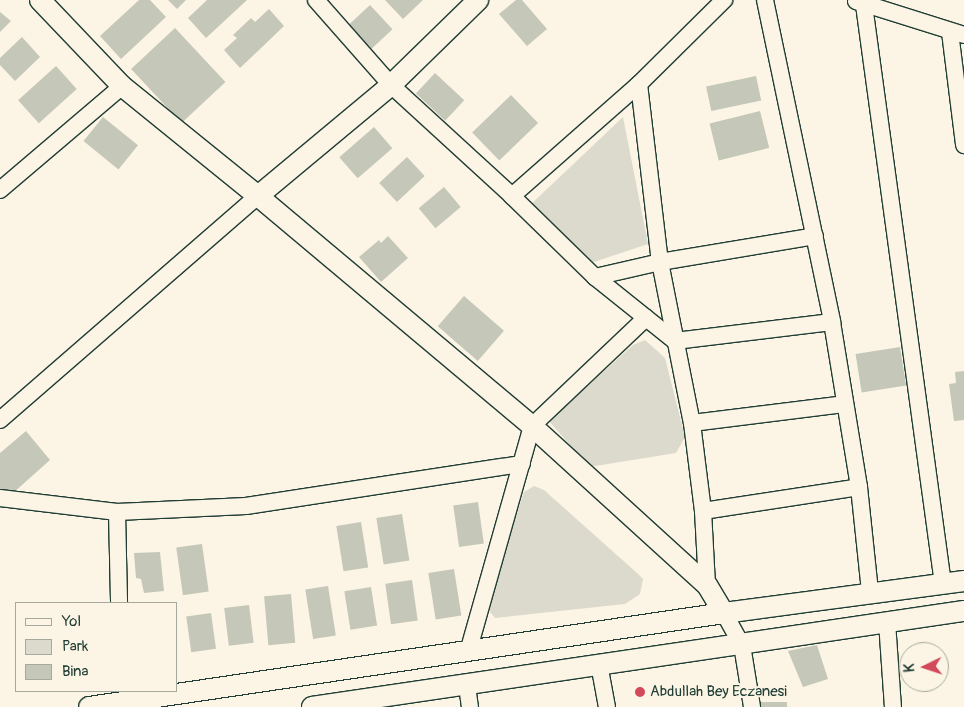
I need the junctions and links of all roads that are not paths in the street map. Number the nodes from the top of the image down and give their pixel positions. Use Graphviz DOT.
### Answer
graph roads {
  1 [pos="40,0"];
  2 [pos="316,0"];
  3 [pos="478,0"];
  4 [pos="724,0"];
  5 [pos="766,0"];
  6 [pos="863,2"];
  7 [pos="957,34"];
  8 [pos="639,84"];
  9 [pos="392,85"];
  10 [pos="122,86"];
  11 [pos="964,145"];
  12 [pos="0,190"];
  13 [pos="258,196"];
  14 [pos="512,196"];
  15 [pos="815,236"];
  16 [pos="660,262"];
  17 [pos="595,278"];
  18 [pos="646,318"];
  19 [pos="832,322"];
  20 [pos="675,341"];
  21 [pos="844,404"];
  22 [pos="0,420"];
  23 [pos="692,423"];
  24 [pos="532,426"];
  25 [pos="522,464"];
  26 [pos="859,487"];
  27 [pos="0,498"];
  28 [pos="703,511"];
  29 [pos="117,512"];
  30 [pos="964,581"];
  31 [pos="943,584"];
  32 [pos="708,586"];
  33 [pos="870,592"];
  34 [pos="120,602"];
  35 [pos="964,611"];
  36 [pos="724,613"];
  37 [pos="887,622"];
  38 [pos="742,645"];
  39 [pos="468,652"];
  40 [pos="598,664"];
  41 [pos="467,686"];
  42 [pos="122,700"];
  43 [pos="322,706"];
  44 [pos="89,707"];
  45 [pos="470,707"];
  46 [pos="607,707"];
  47 [pos="752,707"];
  48 [pos="893,707"];
  1 -- 10 [label="street"];
  2 -- 9 [label="street"];
  3 -- 9 [label="street"];
  4 -- 8 [label="street"];
  5 -- 15 [label="street"];
  6 -- 7 [label="street"];
  6 -- 31 [label="street"];
  7 -- 11 [label="street"];
  8 -- 14 [label="street"];
  8 -- 16 [label="street"];
  9 -- 13 [label="street"];
  9 -- 14 [label="street"];
  10 -- 12 [label="street"];
  10 -- 13 [label="street"];
  13 -- 22 [label="street"];
  13 -- 24 [label="street"];
  14 -- 17 [label="street"];
  15 -- 16 [label="street"];
  15 -- 19 [label="street"];
  16 -- 17 [label="street"];
  16 -- 20 [label="street"];
  17 -- 18 [label="street"];
  18 -- 20 [label="street"];
  18 -- 24 [label="street"];
  19 -- 20 [label="street"];
  19 -- 21 [label="street"];
  20 -- 23 [label="street"];
  21 -- 23 [label="street"];
  21 -- 26 [label="street"];
  23 -- 28 [label="street"];
  24 -- 25 [label="street"];
  24 -- 32 [label="street"];
  25 -- 29 [label="street"];
  25 -- 39 [label="street"];
  26 -- 28 [label="street"];
  26 -- 33 [label="street"];
  27 -- 29 [label="street"];
  28 -- 32 [label="street"];
  29 -- 34 [label="street"];
  30 -- 31 [label="street"];
  31 -- 33 [label="street"];
  32 -- 36 [label="street"];
  33 -- 36 [label="street"];
  35 -- 37 [label="street"];
  36 -- 38 [label="street"];
  36 -- 39 [label="street"];
  37 -- 38 [label="street"];
  37 -- 48 [label="street"];
  38 -- 40 [label="street"];
  38 -- 47 [label="street"];
  39 -- 42 [label="street"];
  40 -- 41 [label="street"];
  40 -- 46 [label="street"];
  41 -- 43 [label="street"];
  41 -- 45 [label="street"];
  42 -- 44 [label="street"];
}
